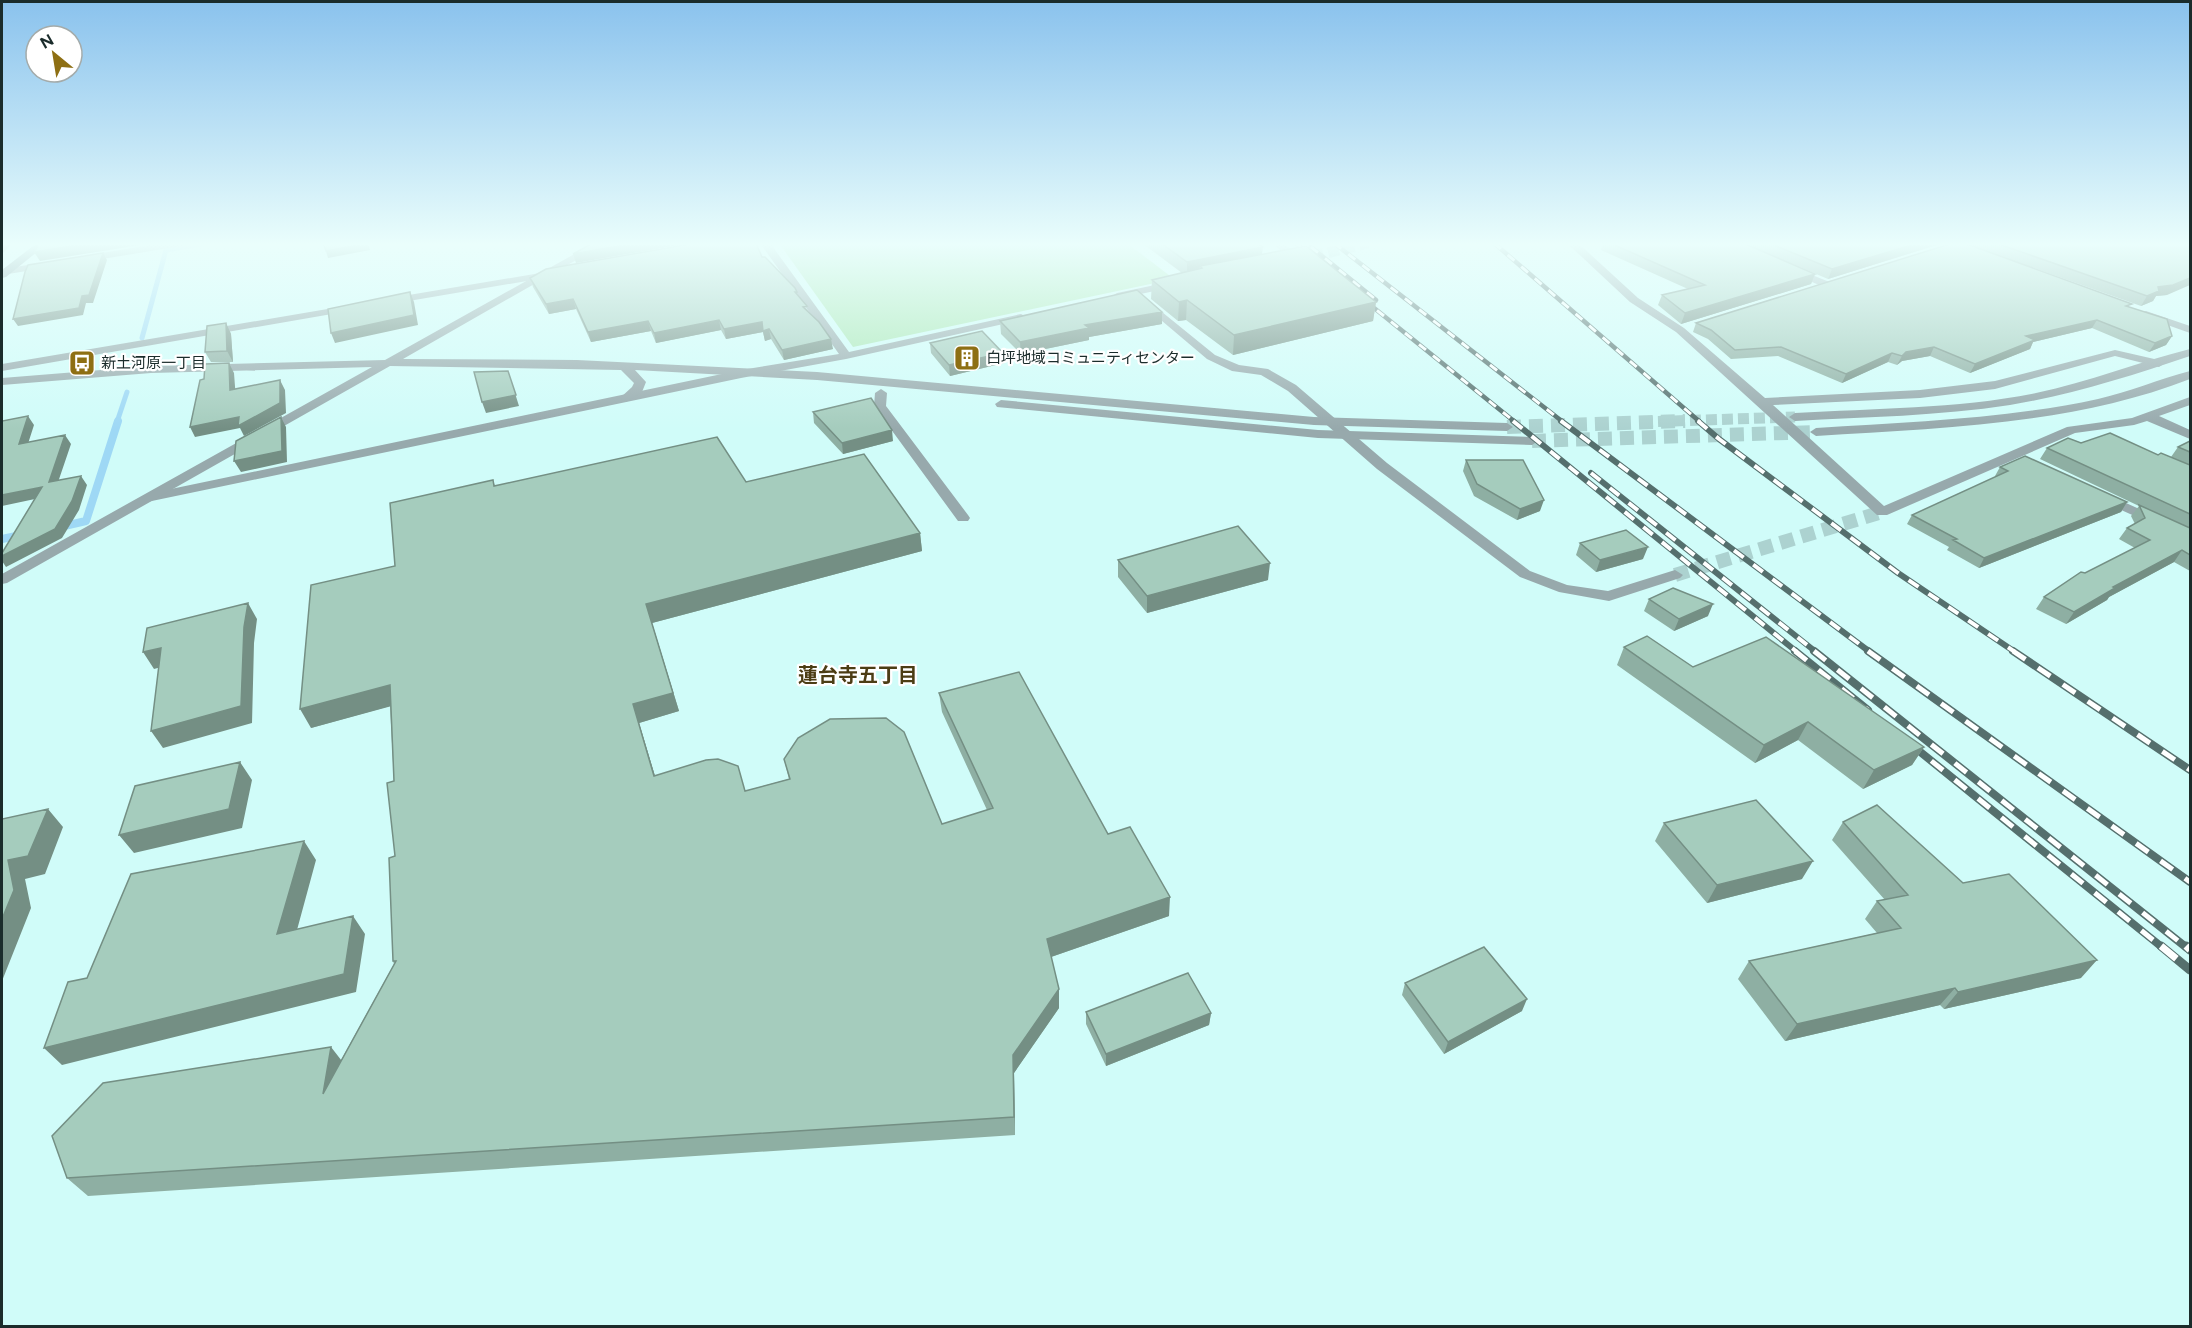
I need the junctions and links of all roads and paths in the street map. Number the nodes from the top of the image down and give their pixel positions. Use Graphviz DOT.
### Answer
graph roads {
  1 [pos="367,305"];
  2 [pos="489,305"];
  3 [pos="809,305"];
  4 [pos="1149,305"];
  5 [pos="1643,305"];
  6 [pos="2134,310"];
  7 [pos="1030,315"];
  8 [pos="2190,330"];
  9 [pos="2190,352"];
  10 [pos="846,356"];
  11 [pos="386,362"];
  12 [pos="2159,363"];
  13 [pos="625,367"];
  14 [pos="2,368"];
  15 [pos="741,374"];
  16 [pos="2190,375"];
  17 [pos="2,381"];
  18 [pos="881,393"];
  19 [pos="626,398"];
  20 [pos="2190,401"];
  21 [pos="1762,402"];
  22 [pos="2147,416"];
  23 [pos="1795,417"];
  24 [pos="1507,427"];
  25 [pos="2086,428"];
  26 [pos="1816,432"];
  27 [pos="2190,435"];
  28 [pos="2107,437"];
  29 [pos="1532,441"];
  30 [pos="2093,491"];
  31 [pos="147,498"];
  32 [pos="963,518"];
  33 [pos="2190,537"];
  34 [pos="1675,575"];
  35 [pos="2,580"];
  1 -- 14 [label="street"];
  2 -- 11 [label="street"];
  3 -- 10 [label="street"];
  4 -- 34 [label="street"];
  5 -- 21 [label="street"];
  6 -- 8 [label="street"];
  7 -- 10 [label="street"];
  9 -- 12 [label="street"];
  10 -- 15 [label="street"];
  11 -- 13 [label="street"];
  11 -- 17 [label="street"];
  11 -- 31 [label="street"];
  12 -- 21 [label="street"];
  12 -- 23 [label="street"];
  13 -- 15 [label="street"];
  13 -- 19 [label="street"];
  15 -- 18 [label="street"];
  15 -- 19 [label="street"];
  15 -- 24 [label="street"];
  16 -- 26 [label="street"];
  18 -- 29 [label="street"];
  18 -- 32 [label="street"];
  19 -- 31 [label="street"];
  20 -- 22 [label="street"];
  21 -- 25 [label="street"];
  22 -- 25 [label="street"];
  22 -- 27 [label="street"];
  25 -- 28 [label="street"];
  30 -- 33 [label="street"];
  31 -- 35 [label="street"];
}
